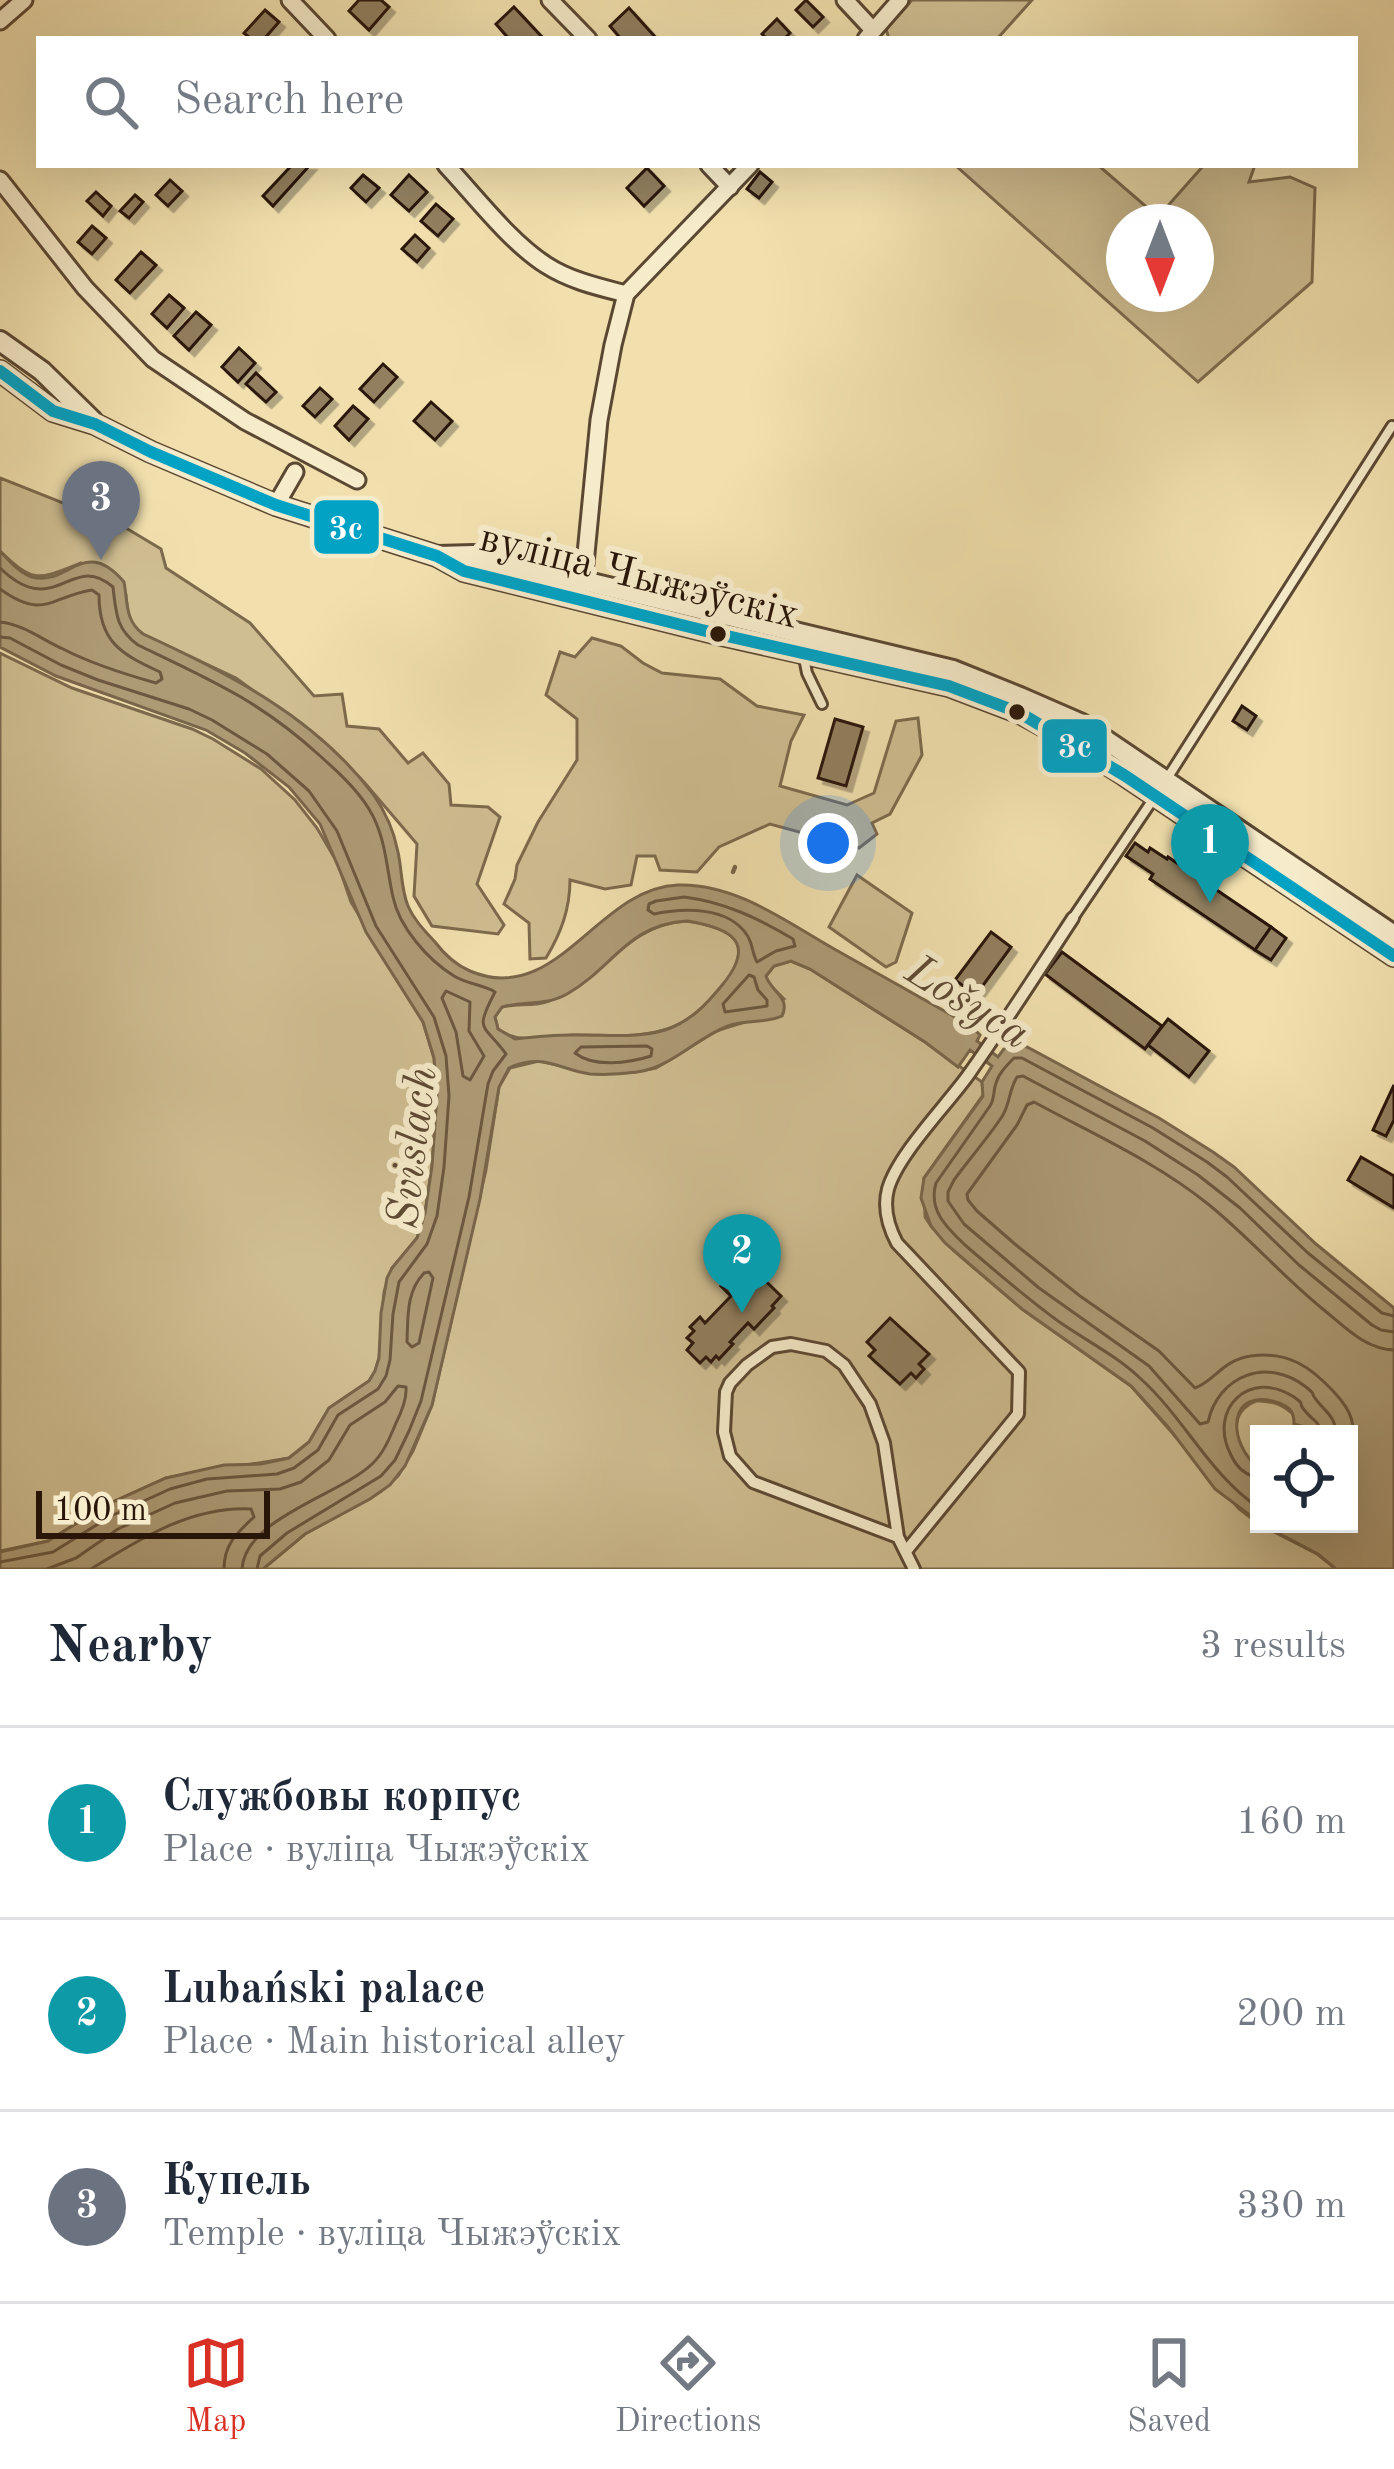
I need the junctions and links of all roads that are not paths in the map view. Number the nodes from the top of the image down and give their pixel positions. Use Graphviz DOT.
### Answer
graph roads {
  1 [pos="24,0"];
  2 [pos="290,0"];
  3 [pos="550,0"];
  4 [pos="845,0"];
  5 [pos="900,0"];
  6 [pos="0,21"];
  7 [pos="870,35"];
  8 [pos="324,36"];
  9 [pos="585,36"];
  10 [pos="449,168"];
  11 [pos="712,168"];
  12 [pos="748,168"];
  13 [pos="0,180"];
  14 [pos="730,187"];
  15 [pos="626,294"];
  16 [pos="0,341"];
  17 [pos="0,371"];
  18 [pos="95,424"];
  19 [pos="1392,426"];
  20 [pos="295,472"];
  21 [pos="357,480"];
  22 [pos="276,505"];
  23 [pos="577,588"];
  24 [pos="805,643"];
  25 [pos="822,704"];
  26 [pos="1160,789"];
  27 [pos="1073,918"];
  28 [pos="1394,935"];
  29 [pos="1394,956"];
  30 [pos="898,1537"];
  31 [pos="907,1550"];
  32 [pos="914,1569"];
  1 -- 6 [label="street"];
  2 -- 8 [label="street"];
  3 -- 9 [label="street"];
  4 -- 7 [label="street"];
  5 -- 7 [label="street"];
  10 -- 15 [label="street"];
  11 -- 14 [label="street"];
  12 -- 14 [label="street"];
  13 -- 21 [label="street"];
  14 -- 15 [label="street"];
  15 -- 23 [label="street"];
  16 -- 18 [label="street, вуліца Чыжэўскіх"];
  17 -- 18 [label="street, вуліца Чыжэўскіх"];
  18 -- 22 [label="street, вуліца Чыжэўскіх"];
  19 -- 26 [label="lane"];
  20 -- 22 [label="street"];
  22 -- 23 [label="street, вуліца Чыжэўскіх"];
  23 -- 24 [label="street, вуліца Чыжэўскіх"];
  24 -- 25 [label="lane"];
  24 -- 26 [label="street, вуліца Чыжэўскіх"];
  26 -- 27 [label="lane"];
  26 -- 28 [label="street, вуліца Чыжэўскіх"];
  26 -- 29 [label="street, вуліца Чыжэўскіх"];
  27 -- 31 [label="street"];
  30 -- 30 [label="street"];
  30 -- 31 [label="street"];
  31 -- 32 [label="street"];
}
